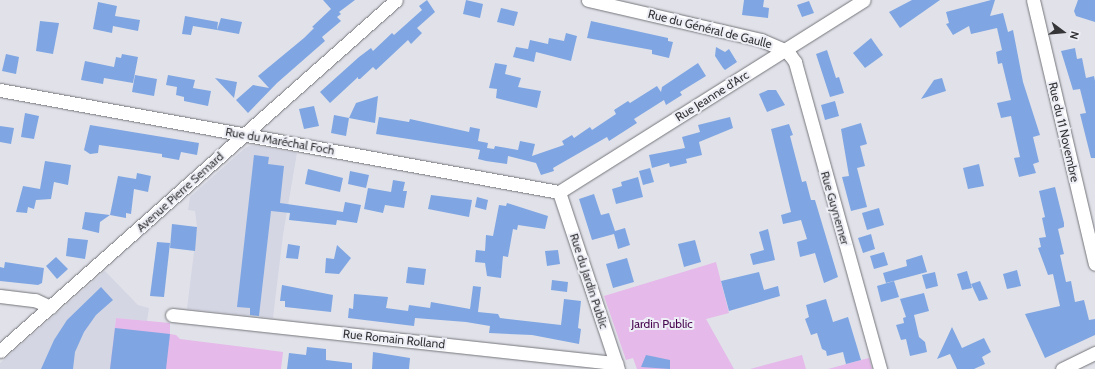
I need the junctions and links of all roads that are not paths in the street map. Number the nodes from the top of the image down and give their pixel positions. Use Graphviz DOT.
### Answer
graph roads {
  1 [pos="396,0"];
  2 [pos="588,0"];
  3 [pos="864,0"];
  4 [pos="1033,0"];
  5 [pos="785,50"];
  6 [pos="0,90"];
  7 [pos="244,135"];
  8 [pos="559,192"];
  9 [pos="1095,264"];
  10 [pos="0,296"];
  11 [pos="50,307"];
  12 [pos="172,315"];
  13 [pos="0,352"];
  14 [pos="1095,353"];
  15 [pos="617,366"];
  16 [pos="880,369"];
  17 [pos="1062,369"];
  1 -- 7 [label="street, Avenue Pierre Semard"];
  2 -- 5 [label="street, Rue du Général de Gaulle"];
  3 -- 5 [label="street, Rue Jeanne d'Arc"];
  4 -- 9 [label="street, Rue du 11 Novembre"];
  5 -- 8 [label="street, Rue Jeanne d'Arc"];
  5 -- 16 [label="street, Rue Guynemer"];
  6 -- 7 [label="street, Rue du Maréchal Foch"];
  7 -- 8 [label="street, Rue du Maréchal Foch"];
  7 -- 11 [label="street, Avenue Pierre Semard"];
  8 -- 15 [label="street, Rue du Jardin Public"];
  10 -- 11 [label="street"];
  11 -- 13 [label="street, Avenue Pierre Semard"];
  12 -- 15 [label="street, Rue Romain Rolland"];
  14 -- 17 [label="street"];
}
